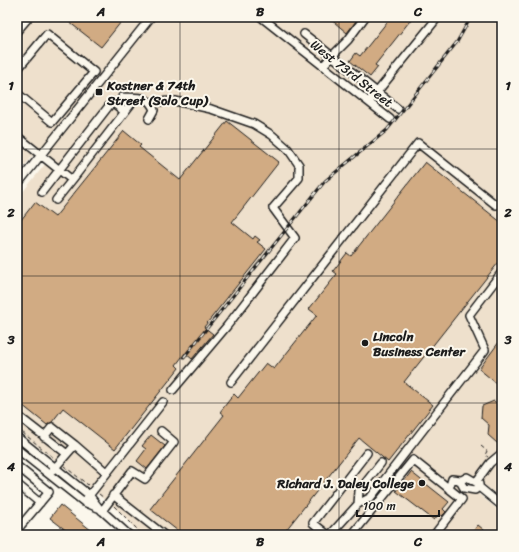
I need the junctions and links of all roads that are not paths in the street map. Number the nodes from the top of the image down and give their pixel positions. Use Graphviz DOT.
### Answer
graph roads {
  1 [pos="29,17"];
  2 [pos="151,17"];
  3 [pos="261,17"];
  4 [pos="365,17"];
  5 [pos="438,17"];
  6 [pos="17,31"];
  7 [pos="304,34"];
  8 [pos="332,56"];
  9 [pos="323,66"];
  10 [pos="17,70"];
  11 [pos="377,92"];
  12 [pos="17,93"];
  13 [pos="122,97"];
  14 [pos="151,102"];
  15 [pos="369,102"];
  16 [pos="131,104"];
  17 [pos="66,105"];
  18 [pos="398,109"];
  19 [pos="75,112"];
  20 [pos="125,112"];
  21 [pos="59,113"];
  22 [pos="149,119"];
  23 [pos="390,119"];
  24 [pos="69,120"];
  25 [pos="17,136"];
  26 [pos="41,155"];
  27 [pos="59,170"];
  28 [pos="72,180"];
  29 [pos="17,185"];
  30 [pos="42,192"];
  31 [pos="56,200"];
  32 [pos="502,204"];
  33 [pos="502,272"];
  34 [pos="231,382"];
  35 [pos="173,390"];
  36 [pos="163,402"];
  37 [pos="17,415"];
  38 [pos="161,431"];
  39 [pos="44,436"];
  40 [pos="17,437"];
  41 [pos="75,446"];
  42 [pos="17,449"];
  43 [pos="367,453"];
  44 [pos="502,453"];
  45 [pos="67,454"];
  46 [pos="381,463"];
  47 [pos="58,465"];
  48 [pos="17,466"];
  49 [pos="106,472"];
  50 [pos="50,474"];
  51 [pos="461,483"];
  52 [pos="17,484"];
  53 [pos="450,484"];
  54 [pos="477,485"];
  55 [pos="91,492"];
  56 [pos="111,498"];
  57 [pos="84,502"];
  58 [pos="40,503"];
  59 [pos="358,504"];
  60 [pos="502,506"];
  61 [pos="100,509"];
  62 [pos="17,530"];
  63 [pos="129,535"];
  64 [pos="164,535"];
  65 [pos="329,535"];
  66 [pos="352,535"];
  67 [pos="434,535"];
  1 -- 6 [label="street"];
  2 -- 19 [label="street"];
  3 -- 9 [label="street, West 73rd Street"];
  4 -- 8 [label="street"];
  5 -- 11 [label="street"];
  7 -- 8 [label="street"];
  8 -- 9 [label="street"];
  8 -- 11 [label="street"];
  9 -- 15 [label="street, West 73rd Street"];
  10 -- 17 [label="street"];
  11 -- 15 [label="street"];
  11 -- 18 [label="street"];
  12 -- 21 [label="street"];
  13 -- 14 [label="street"];
  14 -- 22 [label="street"];
  14 -- 35 [label="street"];
  15 -- 23 [label="street, West 73rd Street"];
  16 -- 20 [label="street"];
  17 -- 19 [label="street"];
  17 -- 21 [label="street"];
  19 -- 24 [label="street"];
  20 -- 27 [label="street"];
  20 -- 28 [label="street"];
  21 -- 24 [label="street"];
  24 -- 26 [label="street"];
  25 -- 26 [label="street"];
  26 -- 27 [label="street"];
  26 -- 29 [label="street"];
  27 -- 28 [label="street"];
  27 -- 30 [label="street"];
  28 -- 31 [label="street"];
  32 -- 34 [label="street"];
  33 -- 59 [label="street"];
  36 -- 49 [label="street"];
  37 -- 39 [label="street"];
  38 -- 56 [label="street"];
  39 -- 41 [label="street"];
  39 -- 45 [label="street"];
  40 -- 47 [label="street"];
  41 -- 45 [label="street"];
  41 -- 49 [label="street"];
  42 -- 50 [label="street"];
  43 -- 65 [label="street"];
  44 -- 54 [label="street"];
  45 -- 47 [label="street"];
  46 -- 59 [label="street"];
  47 -- 50 [label="street"];
  47 -- 55 [label="street"];
  48 -- 58 [label="street"];
  49 -- 55 [label="street"];
  50 -- 57 [label="street"];
  51 -- 53 [label="street"];
  51 -- 54 [label="street"];
  51 -- 54 [label="street"];
  52 -- 58 [label="street"];
  53 -- 66 [label="street"];
  53 -- 67 [label="street"];
  54 -- 60 [label="street"];
  55 -- 57 [label="street"];
  55 -- 61 [label="street"];
  56 -- 61 [label="street"];
  56 -- 64 [label="street"];
  57 -- 61 [label="street"];
  58 -- 62 [label="street"];
  59 -- 65 [label="street"];
  61 -- 63 [label="street"];
}
